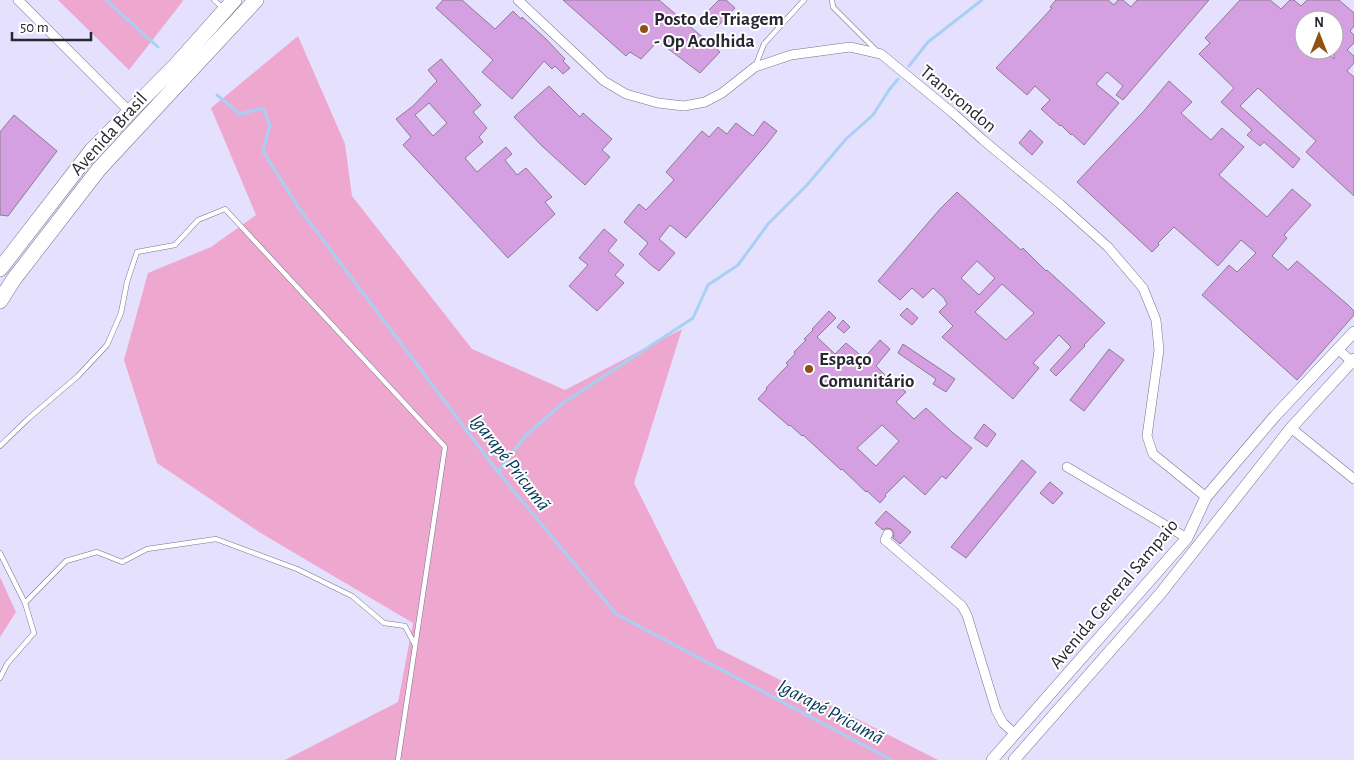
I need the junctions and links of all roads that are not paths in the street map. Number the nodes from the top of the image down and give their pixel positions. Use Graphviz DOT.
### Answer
graph roads {
  1 [pos="18,0"];
  2 [pos="256,0"];
  3 [pos="518,0"];
  4 [pos="804,0"];
  5 [pos="832,0"];
  6 [pos="224,3"];
  7 [pos="880,54"];
  8 [pos="755,67"];
  9 [pos="129,111"];
  10 [pos="0,269"];
  11 [pos="0,301"];
  12 [pos="1354,332"];
  13 [pos="1338,349"];
  14 [pos="1353,361"];
  15 [pos="1291,428"];
  16 [pos="0,446"];
  17 [pos="1067,468"];
  18 [pos="1354,479"];
  19 [pos="1206,497"];
  20 [pos="888,534"];
  21 [pos="1187,538"];
  22 [pos="0,553"];
  23 [pos="1148,583"];
  24 [pos="1160,594"];
  25 [pos="25,603"];
  26 [pos="415,645"];
  27 [pos="0,678"];
  28 [pos="1015,734"];
  29 [pos="398,760"];
  30 [pos="992,760"];
  31 [pos="1014,760"];
  1 -- 9 [label="street"];
  2 -- 11 [label="highway, Avenida Brasil"];
  3 -- 8 [label="street, Transrondon"];
  4 -- 8 [label="lane"];
  5 -- 7 [label="lane"];
  6 -- 9 [label="highway, Avenida Brasil"];
  7 -- 8 [label="street, Transrondon"];
  7 -- 19 [label="street, Transrondon"];
  9 -- 10 [label="highway, Avenida Brasil"];
  12 -- 13 [label="street, Avenida General Sampaio"];
  13 -- 14 [label="street"];
  13 -- 19 [label="street, Avenida General Sampaio"];
  14 -- 15 [label="street, Avenida General Sampaio"];
  15 -- 18 [label="street"];
  15 -- 24 [label="street, Avenida General Sampaio"];
  16 -- 26 [label="lane"];
  17 -- 21 [label="street"];
  19 -- 21 [label="street, Avenida General Sampaio"];
  20 -- 28 [label="street"];
  21 -- 23 [label="street, Avenida General Sampaio"];
  22 -- 25 [label="lane"];
  23 -- 24 [label="street"];
  23 -- 28 [label="street, Avenida General Sampaio"];
  24 -- 31 [label="street, Avenida General Sampaio"];
  25 -- 26 [label="lane"];
  25 -- 27 [label="lane"];
  26 -- 29 [label="lane"];
  28 -- 30 [label="street, Avenida General Sampaio"];
}
